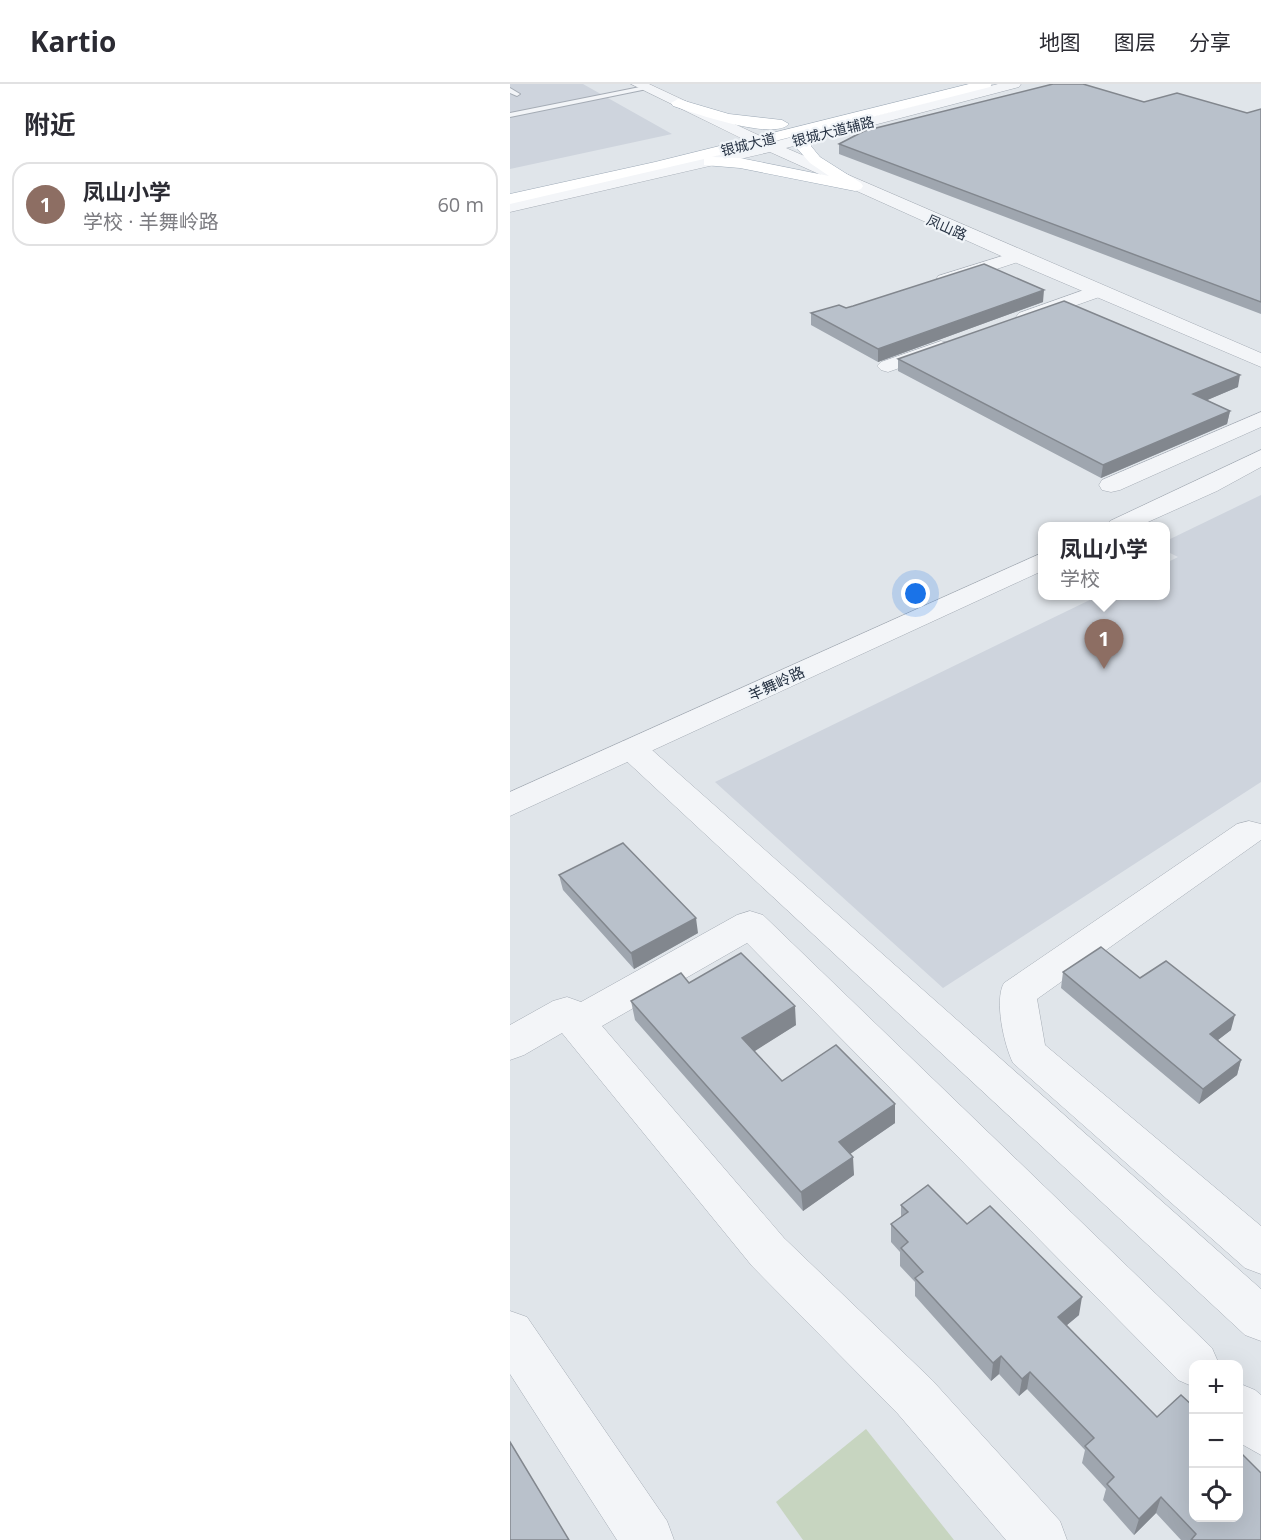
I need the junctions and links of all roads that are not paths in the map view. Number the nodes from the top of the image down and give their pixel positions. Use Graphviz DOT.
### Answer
graph roads {
  1 [pos="940,84"];
  2 [pos="958,84"];
  3 [pos="985,84"];
  4 [pos="1014,84"];
  5 [pos="642,86"];
  6 [pos="678,104"];
  7 [pos="510,115"];
  8 [pos="779,124"];
  9 [pos="698,125"];
  10 [pos="809,129"];
  11 [pos="752,140"];
  12 [pos="687,144"];
  13 [pos="669,159"];
  14 [pos="704,162"];
  15 [pos="510,185"];
  16 [pos="855,186"];
  17 [pos="510,192"];
  18 [pos="510,200"];
  19 [pos="510,207"];
  20 [pos="1015,257"];
  21 [pos="925,286"];
  22 [pos="1098,291"];
  23 [pos="1010,322"];
  24 [pos="954,342"];
  25 [pos="1261,361"];
  26 [pos="888,366"];
  27 [pos="1261,419"];
  28 [pos="1261,457"];
  29 [pos="1111,485"];
  30 [pos="1128,522"];
  31 [pos="1038,563"];
  32 [pos="632,749"];
  33 [pos="510,805"];
  34 [pos="1257,832"];
  35 [pos="576,1023"];
  36 [pos="510,1044"];
  37 [pos="1261,1254"];
  38 [pos="1261,1319"];
  39 [pos="510,1333"];
  40 [pos="1190,1360"];
  41 [pos="1243,1411"];
  42 [pos="1261,1430"];
  43 [pos="648,1540"];
  44 [pos="1041,1540"];
  1 -- 8 [label="street, 银城大道辅路"];
  2 -- 10 [label="main road, 银城大道"];
  3 -- 10 [label="main road, 银城大道"];
  4 -- 10 [label="street, 银城大道辅路"];
  5 -- 6 [label="street, 凤山路"];
  5 -- 7 [label="lane"];
  6 -- 8 [label="main road"];
  6 -- 9 [label="main road"];
  6 -- 11 [label="street, 凤山路"];
  8 -- 10 [label="main road"];
  8 -- 11 [label="street, 银城大道辅路"];
  10 -- 11 [label="street, 银城大道辅路"];
  10 -- 11 [label="main road, 银城大道"];
  10 -- 16 [label="main road"];
  11 -- 12 [label="street, 银城大道辅路"];
  11 -- 13 [label="main road, 银城大道"];
  11 -- 14 [label="street, 银城大道辅路"];
  11 -- 16 [label="street, 凤山路"];
  12 -- 13 [label="main road"];
  12 -- 15 [label="street, 银城大道辅路"];
  13 -- 14 [label="main road"];
  13 -- 17 [label="main road, 银城大道"];
  13 -- 18 [label="main road, 银城大道"];
  14 -- 16 [label="main road"];
  14 -- 19 [label="street, 银城大道辅路"];
  16 -- 20 [label="street, 凤山路"];
  20 -- 21 [label="street"];
  20 -- 22 [label="street, 凤山路"];
  22 -- 23 [label="street"];
  22 -- 25 [label="street, 凤山路"];
  24 -- 26 [label="street"];
  27 -- 29 [label="street"];
  28 -- 30 [label="street"];
  31 -- 32 [label="street, 羊舞岭路"];
  32 -- 33 [label="street, 羊舞岭路"];
  32 -- 38 [label="street"];
  34 -- 37 [label="street"];
  35 -- 36 [label="street"];
  35 -- 40 [label="street"];
  35 -- 44 [label="street"];
  39 -- 43 [label="street"];
  41 -- 42 [label="street"];
}
